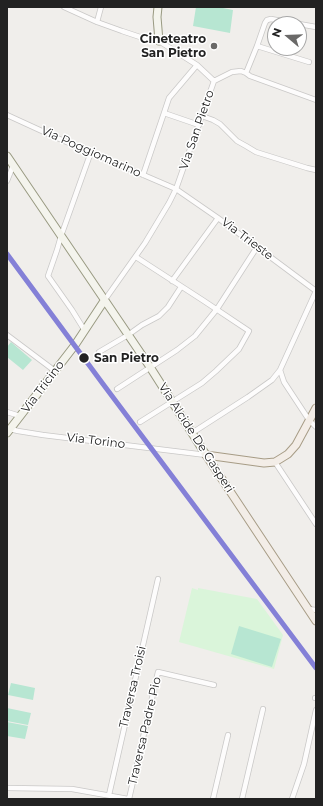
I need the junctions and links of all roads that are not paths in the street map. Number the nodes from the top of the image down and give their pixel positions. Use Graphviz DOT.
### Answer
graph roads {
  1 [pos="64,7"];
  2 [pos="101,7"];
  3 [pos="158,7"];
  4 [pos="97,22"];
  5 [pos="316,27"];
  6 [pos="159,41"];
  7 [pos="257,46"];
  8 [pos="309,62"];
  9 [pos="197,65"];
  10 [pos="246,73"];
  11 [pos="214,81"];
  12 [pos="316,100"];
  13 [pos="164,113"];
  14 [pos="7,115"];
  15 [pos="202,116"];
  16 [pos="199,125"];
  17 [pos="91,152"];
  18 [pos="7,156"];
  19 [pos="13,166"];
  20 [pos="316,170"];
  21 [pos="143,175"];
  22 [pos="7,180"];
  23 [pos="176,189"];
  24 [pos="218,218"];
  25 [pos="61,236"];
  26 [pos="258,247"];
  27 [pos="136,257"];
  28 [pos="172,281"];
  29 [pos="182,286"];
  30 [pos="316,291"];
  31 [pos="104,301"];
  32 [pos="217,309"];
  33 [pos="85,331"];
  34 [pos="7,335"];
  35 [pos="128,336"];
  36 [pos="99,352"];
  37 [pos="150,367"];
  38 [pos="280,370"];
  39 [pos="55,371"];
  40 [pos="272,380"];
  41 [pos="284,382"];
  42 [pos="117,389"];
  43 [pos="172,401"];
  44 [pos="316,408"];
  45 [pos="7,412"];
  46 [pos="20,416"];
  47 [pos="309,420"];
  48 [pos="140,422"];
  49 [pos="316,427"];
  50 [pos="9,431"];
  51 [pos="192,433"];
  52 [pos="206,455"];
  53 [pos="275,462"];
  54 [pos="316,524"];
  55 [pos="158,579"];
  56 [pos="308,609"];
  57 [pos="316,610"];
  58 [pos="316,621"];
  59 [pos="214,685"];
  60 [pos="263,709"];
  61 [pos="316,710"];
  62 [pos="228,735"];
  63 [pos="7,788"];
  64 [pos="109,795"];
  65 [pos="128,799"];
  66 [pos="213,799"];
  67 [pos="242,799"];
  68 [pos="292,799"];
  1 -- 4 [label="street"];
  2 -- 4 [label="street"];
  3 -- 6 [label="main road"];
  4 -- 6 [label="street"];
  5 -- 7 [label="street"];
  6 -- 9 [label="street"];
  7 -- 8 [label="street"];
  7 -- 10 [label="street"];
  9 -- 11 [label="street"];
  9 -- 13 [label="street"];
  10 -- 11 [label="street, Via San Pietro"];
  10 -- 12 [label="street"];
  11 -- 15 [label="street, Via San Pietro"];
  13 -- 16 [label="street"];
  13 -- 21 [label="street"];
  14 -- 17 [label="street, Via Poggiomarino"];
  15 -- 16 [label="street, Via San Pietro"];
  15 -- 20 [label="street"];
  16 -- 23 [label="street, Via San Pietro"];
  17 -- 21 [label="street, Via Poggiomarino"];
  17 -- 25 [label="street"];
  18 -- 19 [label="main road, Via Alcide De Gasperi"];
  19 -- 22 [label="street"];
  19 -- 25 [label="main road, Via Alcide De Gasperi"];
  21 -- 23 [label="street, Via Poggiomarino"];
  23 -- 24 [label="street, Via Trieste"];
  23 -- 27 [label="street, Via San Pietro"];
  24 -- 26 [label="street, Via Trieste"];
  24 -- 28 [label="street"];
  25 -- 31 [label="main road, Via Alcide De Gasperi"];
  25 -- 33 [label="street"];
  26 -- 30 [label="street, Via Trieste"];
  26 -- 32 [label="street"];
  27 -- 28 [label="street"];
  27 -- 31 [label="street, Via San Pietro"];
  28 -- 29 [label="street"];
  29 -- 32 [label="street"];
  29 -- 35 [label="street"];
  30 -- 38 [label="street"];
  31 -- 33 [label="main road, Via Tricino"];
  31 -- 35 [label="main road, Via Alcide De Gasperi"];
  32 -- 37 [label="street"];
  32 -- 43 [label="street"];
  33 -- 39 [label="main road, Via Tricino"];
  34 -- 39 [label="street"];
  35 -- 36 [label="street"];
  35 -- 37 [label="main road, Via Alcide De Gasperi"];
  37 -- 42 [label="street"];
  37 -- 43 [label="main road, Via Alcide De Gasperi"];
  38 -- 40 [label="street"];
  38 -- 41 [label="street"];
  39 -- 46 [label="main road, Via Tricino"];
  40 -- 41 [label="street"];
  40 -- 51 [label="street"];
  41 -- 47 [label="street"];
  43 -- 48 [label="street"];
  43 -- 51 [label="main road, Via Alcide De Gasperi"];
  44 -- 47 [label="main road"];
  45 -- 46 [label="street"];
  46 -- 50 [label="main road, Via Tricino"];
  47 -- 49 [label="street"];
  47 -- 53 [label="main road"];
  50 -- 52 [label="street, Via Torino"];
  51 -- 52 [label="main road, Via Alcide De Gasperi"];
  52 -- 53 [label="main road"];
  52 -- 56 [label="main road, Via Alcide De Gasperi"];
  53 -- 54 [label="street"];
  55 -- 64 [label="street, Traversa Troisi"];
  56 -- 57 [label="street"];
  56 -- 58 [label="main road, Via Alcide De Gasperi"];
  59 -- 65 [label="street, Traversa Padre Pio"];
  60 -- 67 [label="street"];
  61 -- 68 [label="street"];
  62 -- 66 [label="street"];
  63 -- 64 [label="street"];
  64 -- 65 [label="street"];
}
